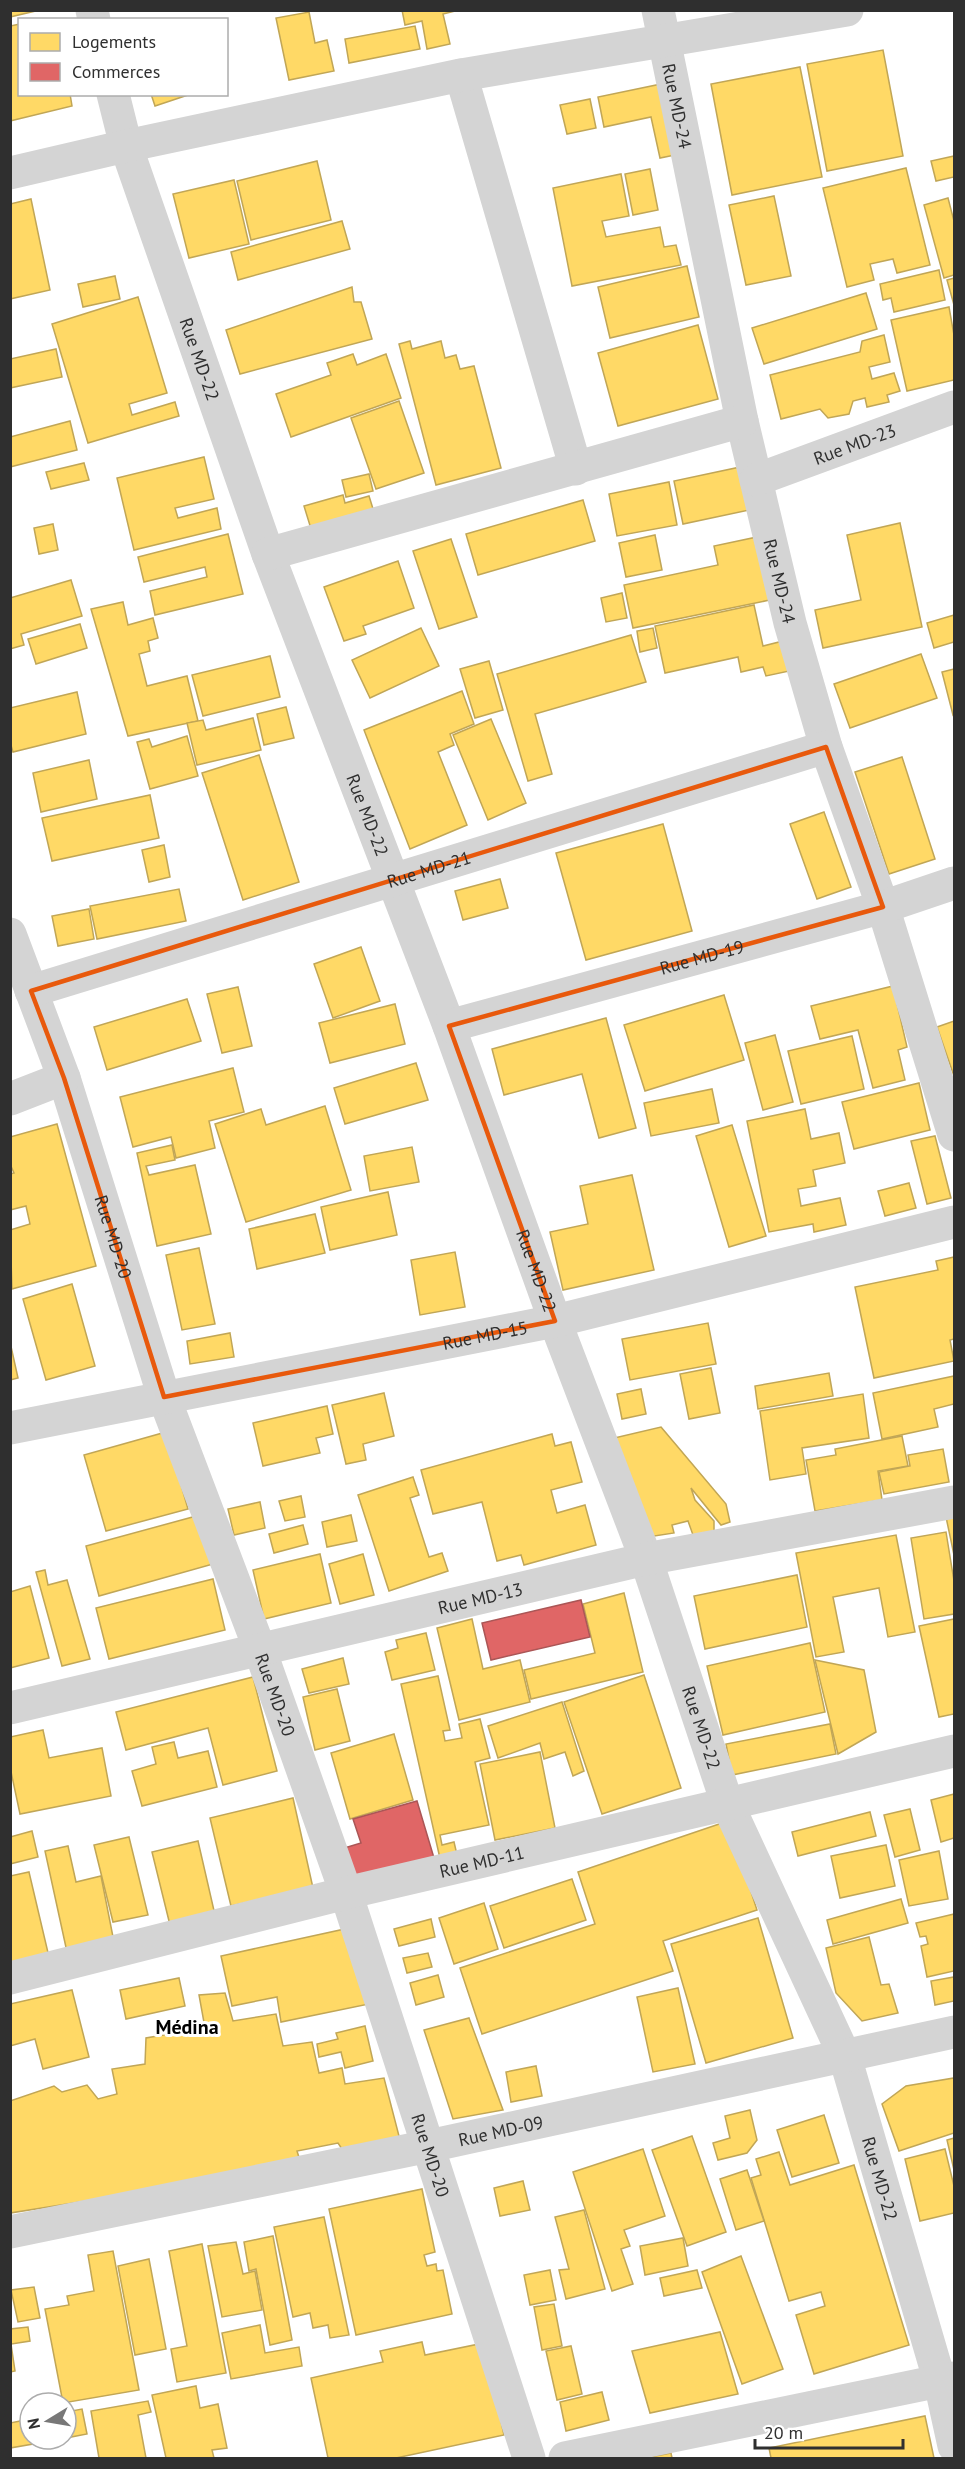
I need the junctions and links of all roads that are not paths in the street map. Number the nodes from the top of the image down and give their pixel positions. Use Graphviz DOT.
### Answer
graph roads {
  1 [pos="847,10"];
  2 [pos="661,25"];
  3 [pos="461,75"];
  4 [pos="114,96"];
  5 [pos="126,146"];
  6 [pos="10,173"];
  7 [pos="954,407"];
  8 [pos="742,421"];
  9 [pos="576,469"];
  10 [pos="756,480"];
  11 [pos="268,554"];
  12 [pos="826,747"];
  13 [pos="392,880"];
  14 [pos="954,884"];
  15 [pos="884,907"];
  16 [pos="10,934"];
  17 [pos="31,991"];
  18 [pos="449,1026"];
  19 [pos="64,1078"];
  20 [pos="10,1099"];
  21 [pos="954,1135"];
  22 [pos="954,1222"];
  23 [pos="555,1321"];
  24 [pos="164,1397"];
  25 [pos="10,1428"];
  26 [pos="954,1502"];
  27 [pos="646,1559"];
  28 [pos="260,1650"];
  29 [pos="10,1708"];
  30 [pos="954,1751"];
  31 [pos="727,1803"];
  32 [pos="346,1893"];
  33 [pos="10,1978"];
  34 [pos="954,2032"];
  35 [pos="845,2057"];
  36 [pos="429,2146"];
  37 [pos="10,2232"];
  38 [pos="947,2380"];
  39 [pos="954,2445"];
  40 [pos="529,2458"];
  41 [pos="565,2458"];
  1 -- 2 [label="street"];
  2 -- 3 [label="street"];
  2 -- 8 [label="street, Rue MD-24"];
  3 -- 5 [label="street"];
  3 -- 9 [label="street"];
  4 -- 5 [label="street, Rue MD-22"];
  5 -- 6 [label="street"];
  5 -- 11 [label="street, Rue MD-22"];
  7 -- 10 [label="street, Rue MD-23"];
  8 -- 9 [label="street"];
  8 -- 10 [label="street, Rue MD-24"];
  9 -- 11 [label="street"];
  10 -- 12 [label="street, Rue MD-24"];
  11 -- 13 [label="street, Rue MD-22"];
  12 -- 13 [label="street, Rue MD-21"];
  12 -- 15 [label="street, Rue MD-24"];
  13 -- 17 [label="street, Rue MD-21"];
  13 -- 18 [label="street, Rue MD-22"];
  14 -- 15 [label="street, Rue MD-19"];
  15 -- 18 [label="street, Rue MD-19"];
  15 -- 21 [label="street, Rue MD-24"];
  16 -- 17 [label="street, Rue MD-20"];
  17 -- 19 [label="street, Rue MD-20"];
  18 -- 23 [label="street, Rue MD-22"];
  19 -- 20 [label="street"];
  19 -- 24 [label="street, Rue MD-20"];
  22 -- 23 [label="street, Rue MD-15"];
  23 -- 24 [label="street, Rue MD-15"];
  23 -- 27 [label="street, Rue MD-22"];
  24 -- 25 [label="street, Rue MD-15"];
  24 -- 28 [label="street, Rue MD-20"];
  26 -- 27 [label="street, Rue MD-13"];
  27 -- 28 [label="street, Rue MD-13"];
  27 -- 31 [label="street, Rue MD-22"];
  28 -- 29 [label="street, Rue MD-13"];
  28 -- 32 [label="street, Rue MD-20"];
  30 -- 31 [label="street, Rue MD-11"];
  31 -- 32 [label="street, Rue MD-11"];
  31 -- 35 [label="street, Rue MD-22"];
  32 -- 33 [label="street, Rue MD-11"];
  32 -- 36 [label="street, Rue MD-20"];
  34 -- 35 [label="street, Rue MD-09"];
  35 -- 36 [label="street, Rue MD-09"];
  35 -- 38 [label="street, Rue MD-22"];
  36 -- 37 [label="street, Rue MD-09"];
  36 -- 40 [label="street, Rue MD-20"];
  38 -- 39 [label="street, Rue MD-22"];
  38 -- 41 [label="street"];
}
